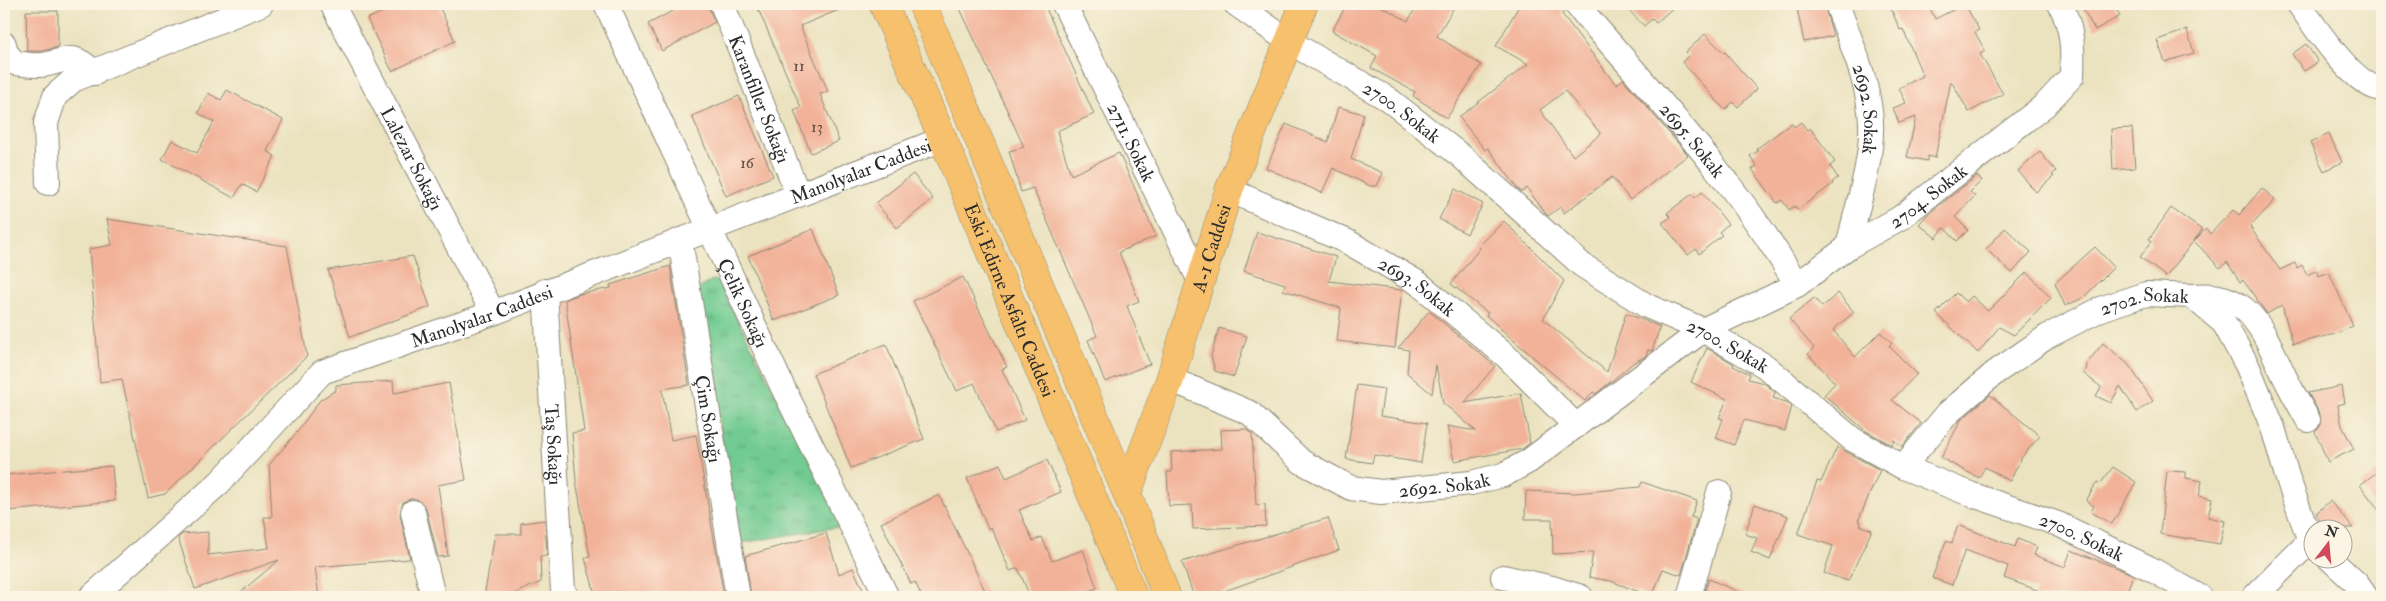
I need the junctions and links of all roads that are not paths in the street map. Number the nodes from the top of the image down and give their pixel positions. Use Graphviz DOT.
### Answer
graph roads {
  1 [pos="261,4"];
  2 [pos="332,4"];
  3 [pos="606,4"];
  4 [pos="722,4"];
  5 [pos="883,4"];
  6 [pos="922,4"];
  7 [pos="1064,4"];
  8 [pos="1236,4"];
  9 [pos="1304,4"];
  10 [pos="1576,4"];
  11 [pos="1837,4"];
  12 [pos="2060,4"];
  13 [pos="2300,4"];
  14 [pos="1288,42"];
  15 [pos="4,44"];
  16 [pos="94,73"];
  17 [pos="2382,88"];
  18 [pos="943,139"];
  19 [pos="48,184"];
  20 [pos="1229,190"];
  21 [pos="798,194"];
  22 [pos="710,228"];
  23 [pos="680,240"];
  24 [pos="1848,247"];
  25 [pos="1200,281"];
  26 [pos="1796,285"];
  27 [pos="546,291"];
  28 [pos="2192,296"];
  29 [pos="493,313"];
  30 [pos="1703,330"];
  31 [pos="1170,379"];
  32 [pos="2308,420"];
  33 [pos="1576,426"];
  34 [pos="1903,467"];
  35 [pos="1719,492"];
  36 [pos="1127,494"];
  37 [pos="1096,504"];
  38 [pos="413,512"];
  39 [pos="2304,522"];
  40 [pos="2304,550"];
  41 [pos="2339,568"];
  42 [pos="1503,577"];
  43 [pos="562,595"];
  44 [pos="91,597"];
  45 [pos="433,597"];
  46 [pos="738,597"];
  47 [pos="887,597"];
  48 [pos="1134,597"];
  49 [pos="1167,597"];
  50 [pos="1581,597"];
  51 [pos="1689,597"];
  52 [pos="2200,597"];
  53 [pos="2254,597"];
  54 [pos="2366,597"];
  1 -- 16 [label="street"];
  2 -- 29 [label="street, Lalezar Sokağı"];
  3 -- 22 [label="street, Çelik Sokağı"];
  4 -- 21 [label="street, Karanfiller Sokağı"];
  5 -- 18 [label="main road, Eski Edirne Asfaltı Caddesi"];
  6 -- 36 [label="main road, Eski Edirne Asfaltı Caddesi"];
  7 -- 25 [label="street, 2711. Sokak"];
  8 -- 14 [label="street, 2700. Sokak"];
  9 -- 14 [label="main road, A-1 Caddesi"];
  10 -- 26 [label="street, 2695. Sokak"];
  11 -- 24 [label="street, 2692. Sokak"];
  12 -- 24 [label="street, 2704. Sokak"];
  13 -- 17 [label="street"];
  14 -- 20 [label="main road, A-1 Caddesi"];
  14 -- 30 [label="street, 2700. Sokak"];
  15 -- 16 [label="street"];
  16 -- 19 [label="street"];
  18 -- 21 [label="street, Manolyalar Caddesi"];
  18 -- 37 [label="main road, Eski Edirne Asfaltı Caddesi"];
  20 -- 25 [label="main road, A-1 Caddesi"];
  20 -- 33 [label="street, 2693. Sokak"];
  21 -- 22 [label="street, Manolyalar Caddesi"];
  22 -- 23 [label="street, Manolyalar Caddesi"];
  22 -- 47 [label="street, Çelik Sokağı"];
  23 -- 27 [label="street, Manolyalar Caddesi"];
  23 -- 46 [label="street, Çim Sokağı"];
  24 -- 26 [label="street, 2704. Sokak"];
  25 -- 31 [label="main road, A-1 Caddesi"];
  26 -- 30 [label="street, 2704. Sokak"];
  27 -- 29 [label="street, Manolyalar Caddesi"];
  27 -- 43 [label="street, Taş Sokağı"];
  28 -- 32 [label="street"];
  28 -- 34 [label="street, 2702. Sokak"];
  28 -- 39 [label="street, 2702. Sokak"];
  29 -- 44 [label="street, Manolyalar Caddesi"];
  30 -- 33 [label="street, 2692. Sokak"];
  30 -- 34 [label="street, 2700. Sokak"];
  31 -- 33 [label="street, 2692. Sokak"];
  31 -- 36 [label="main road, A-1 Caddesi"];
  34 -- 52 [label="street, 2700. Sokak"];
  35 -- 51 [label="street"];
  36 -- 37 [label="main road"];
  36 -- 49 [label="main road, Eski Edirne Asfaltı Caddesi"];
  37 -- 48 [label="main road, Eski Edirne Asfaltı Caddesi"];
  38 -- 45 [label="street"];
  40 -- 53 [label="street"];
  41 -- 54 [label="street"];
  42 -- 50 [label="street"];
}
